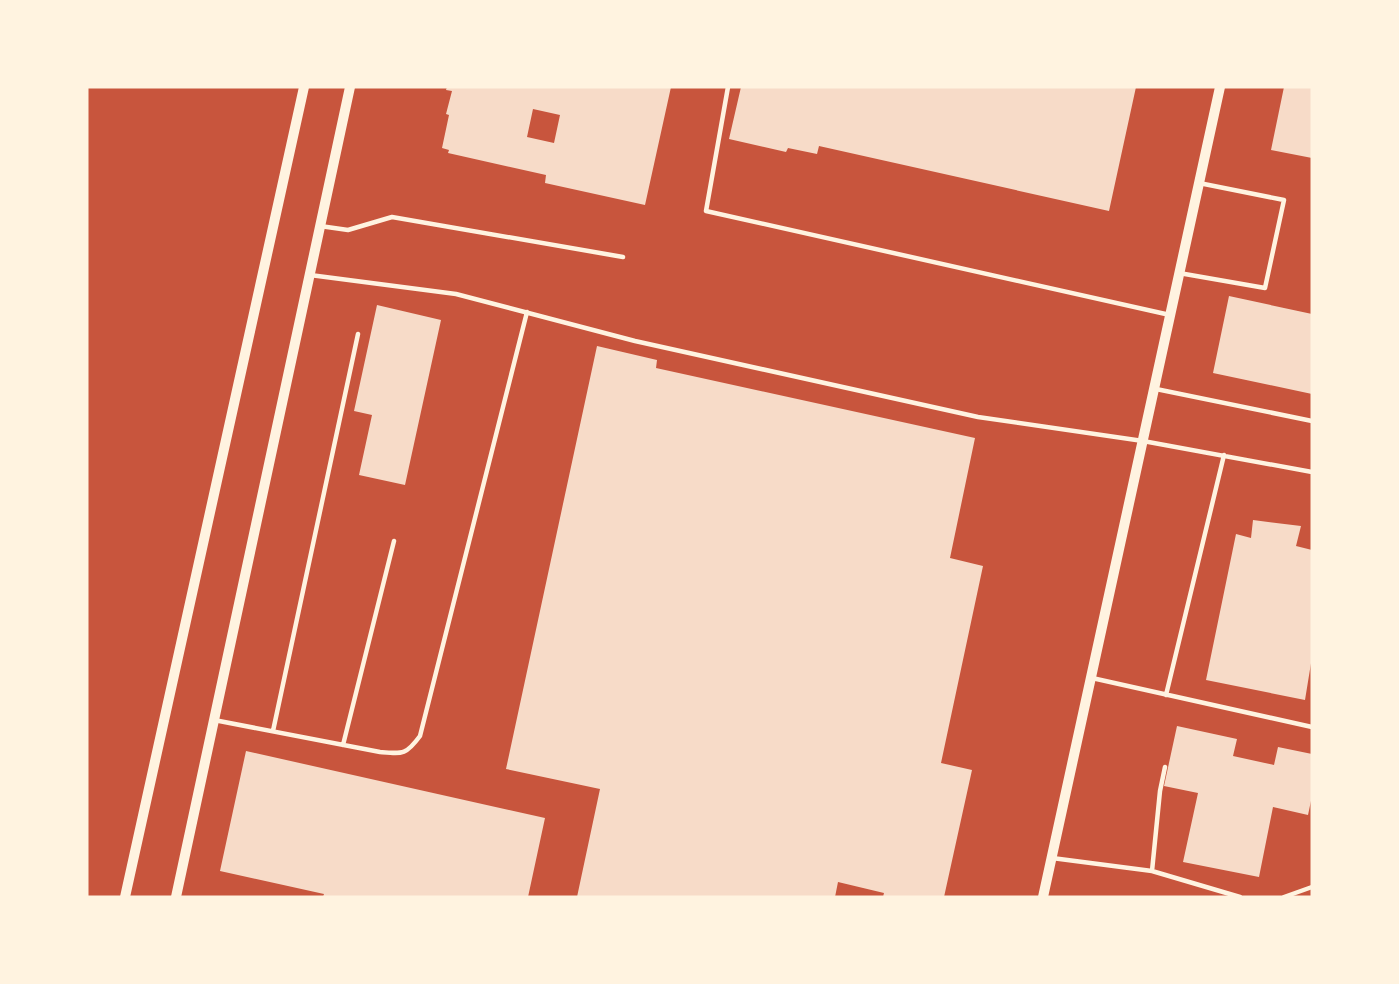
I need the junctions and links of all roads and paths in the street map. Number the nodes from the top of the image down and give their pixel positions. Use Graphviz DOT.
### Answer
graph roads {
  1 [pos="304,87"];
  2 [pos="350,87"];
  3 [pos="728,87"];
  4 [pos="1220,87"];
  5 [pos="1199,183"];
  6 [pos="320,226"];
  7 [pos="623,257"];
  8 [pos="1179,273"];
  9 [pos="310,275"];
  10 [pos="527,312"];
  11 [pos="1170,315"];
  12 [pos="358,334"];
  13 [pos="1154,388"];
  14 [pos="1312,421"];
  15 [pos="1143,441"];
  16 [pos="1224,456"];
  17 [pos="1312,472"];
  18 [pos="394,541"];
  19 [pos="1091,678"];
  20 [pos="1166,695"];
  21 [pos="214,720"];
  22 [pos="1312,727"];
  23 [pos="273,731"];
  24 [pos="344,745"];
  25 [pos="1165,767"];
  26 [pos="1052,858"];
  27 [pos="1152,872"];
  28 [pos="1312,887"];
  29 [pos="125,897"];
  30 [pos="176,897"];
  31 [pos="1043,897"];
  32 [pos="1240,897"];
  33 [pos="1284,897"];
  1 -- 29 [label="street"];
  2 -- 6 [label="street"];
  3 -- 11 [label="lane"];
  4 -- 5 [label="street"];
  5 -- 8 [label="street"];
  5 -- 8 [label="lane"];
  6 -- 7 [label="lane"];
  6 -- 9 [label="street"];
  8 -- 11 [label="street"];
  9 -- 10 [label="lane"];
  9 -- 21 [label="street"];
  10 -- 15 [label="lane"];
  10 -- 24 [label="lane"];
  11 -- 13 [label="street"];
  12 -- 23 [label="lane"];
  13 -- 14 [label="lane"];
  13 -- 15 [label="street"];
  15 -- 16 [label="lane"];
  15 -- 19 [label="street"];
  16 -- 17 [label="lane"];
  16 -- 20 [label="lane"];
  18 -- 24 [label="lane"];
  19 -- 20 [label="lane"];
  19 -- 26 [label="street"];
  20 -- 22 [label="lane"];
  21 -- 23 [label="lane"];
  21 -- 30 [label="street"];
  23 -- 24 [label="lane"];
  25 -- 27 [label="lane"];
  26 -- 27 [label="lane"];
  26 -- 31 [label="street"];
  27 -- 32 [label="lane"];
  28 -- 33 [label="lane"];
}
